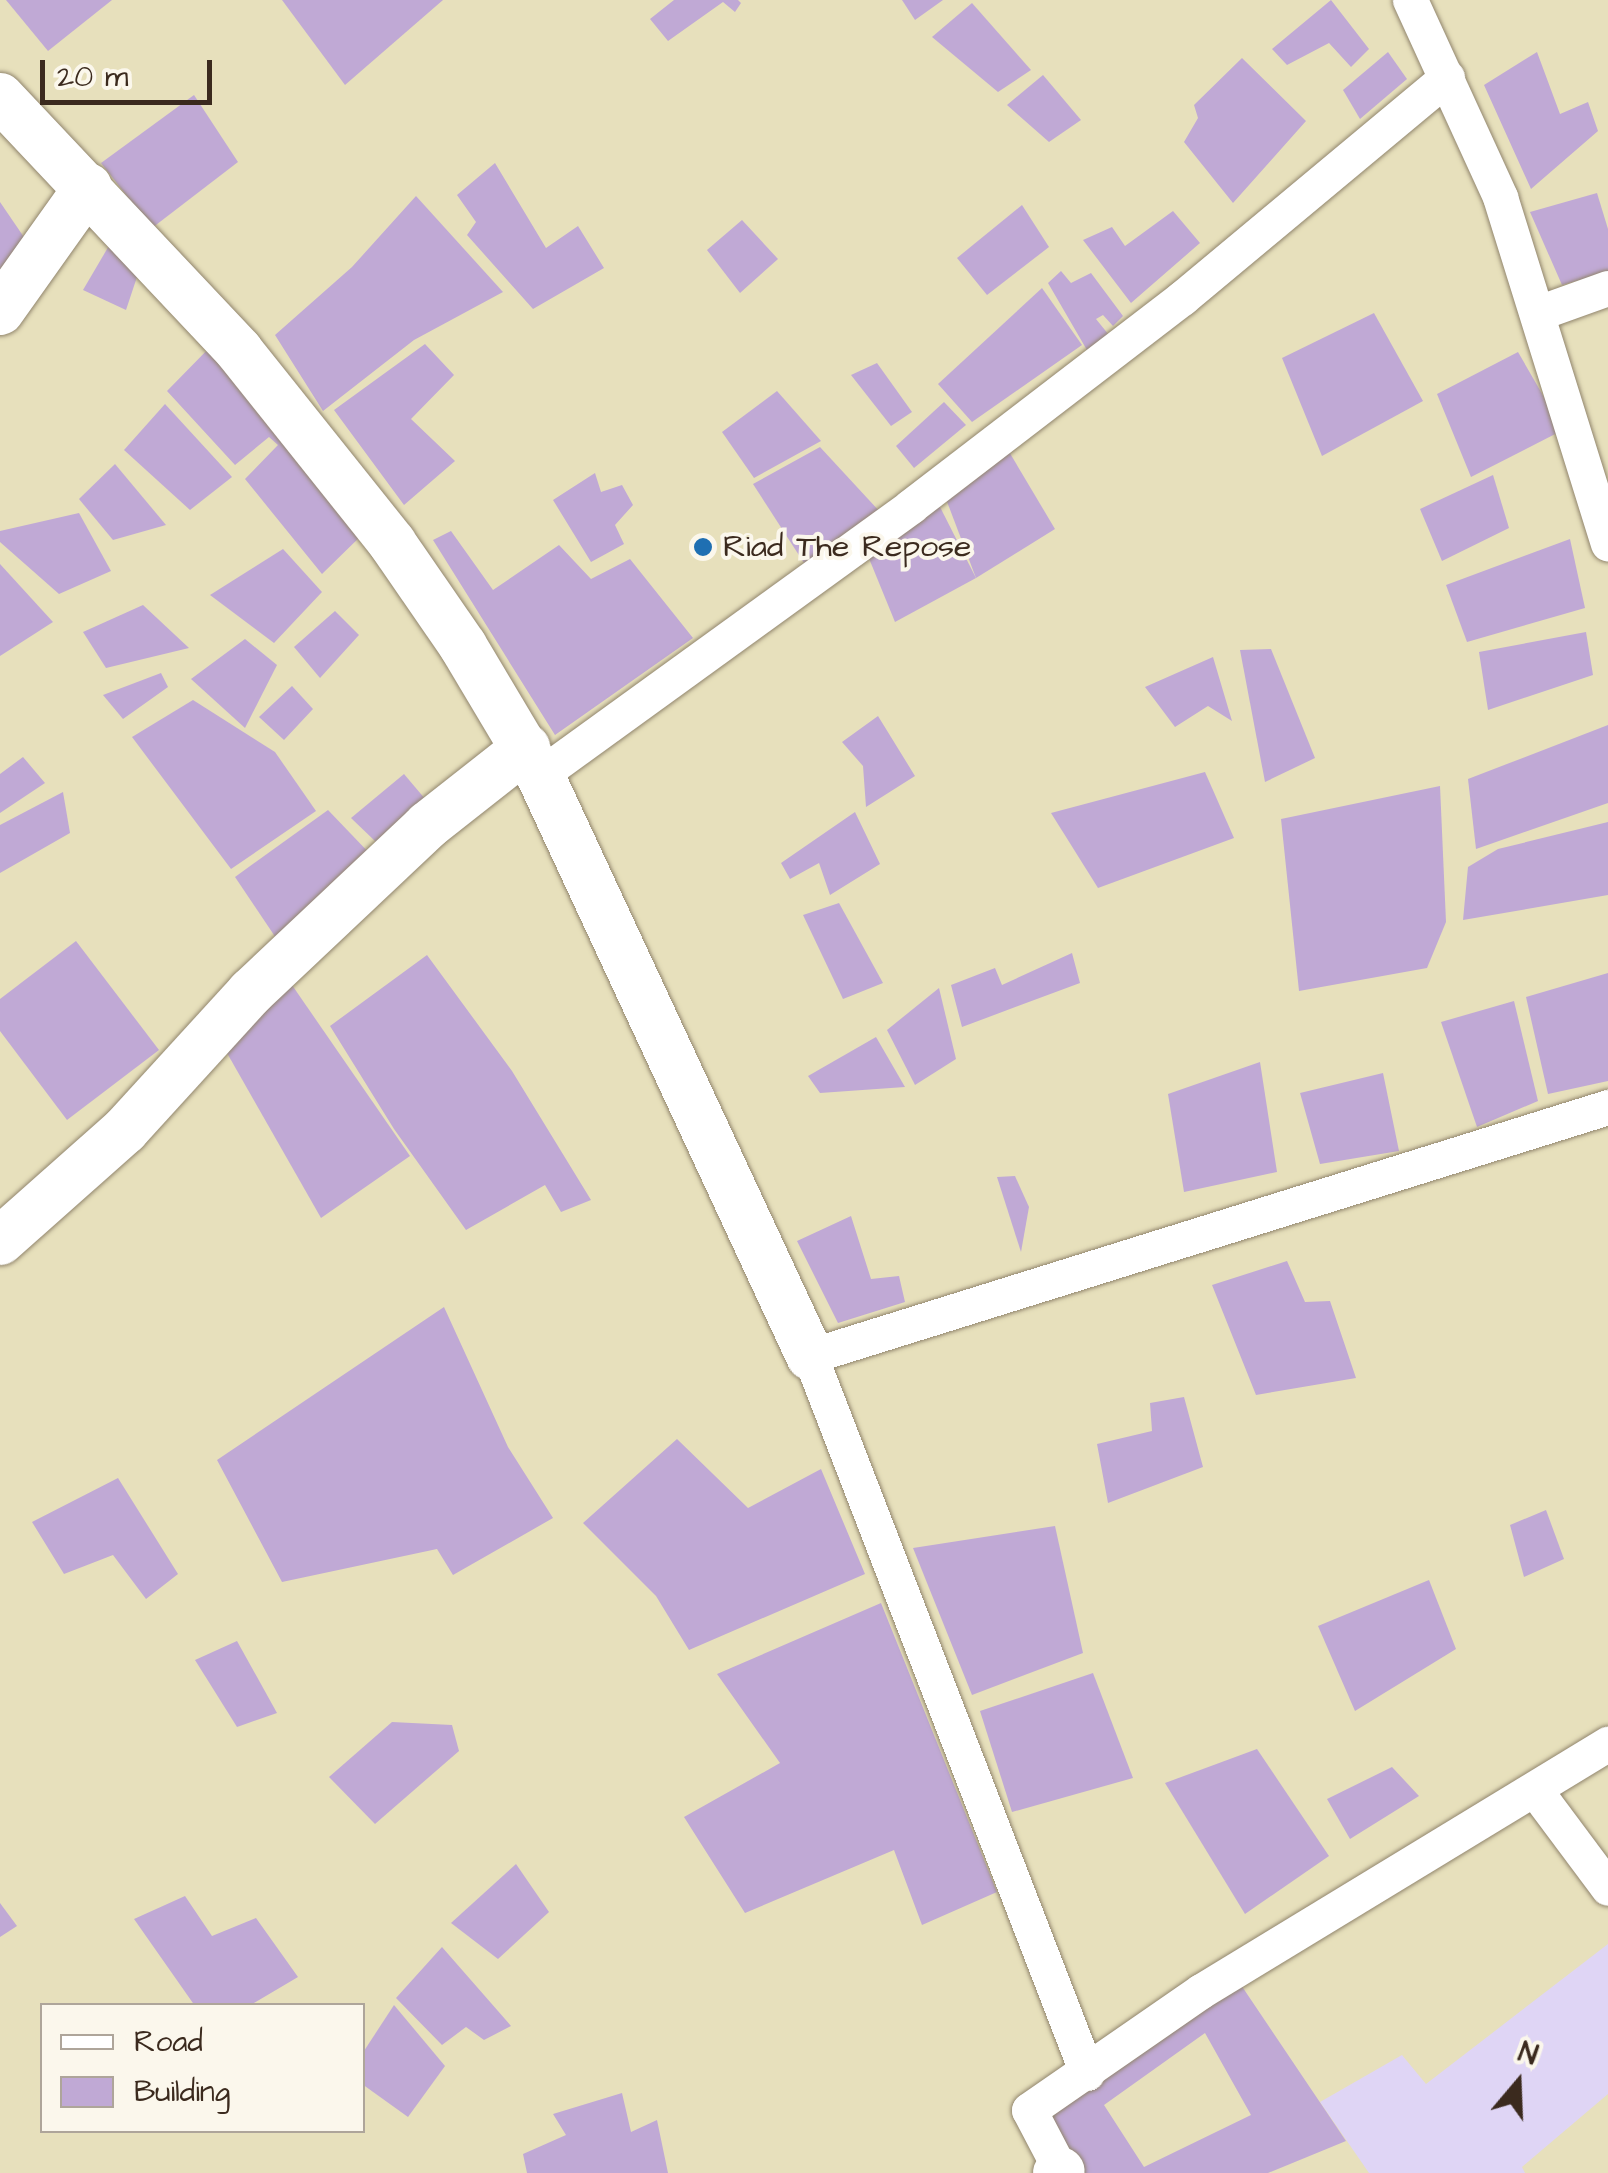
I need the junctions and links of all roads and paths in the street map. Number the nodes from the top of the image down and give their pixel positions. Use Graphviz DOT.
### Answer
graph roads {
  1 [pos="1410,0"];
  2 [pos="1447,77"];
  3 [pos="0,98"];
  4 [pos="88,187"];
  5 [pos="1608,288"];
  6 [pos="0,312"];
  7 [pos="1538,313"];
  8 [pos="1608,544"];
  9 [pos="533,762"];
  10 [pos="1608,1108"];
  11 [pos="0,1240"];
  12 [pos="810,1356"];
  13 [pos="1608,1744"];
  14 [pos="1535,1790"];
  15 [pos="1608,1888"];
  16 [pos="1087,2073"];
  17 [pos="1060,2172"];
  1 -- 2 [label="street"];
  2 -- 7 [label="street"];
  2 -- 9 [label="street"];
  3 -- 4 [label="street"];
  4 -- 6 [label="street"];
  4 -- 9 [label="street"];
  5 -- 7 [label="street"];
  7 -- 8 [label="street"];
  9 -- 11 [label="street"];
  9 -- 12 [label="street"];
  10 -- 12 [label="street"];
  12 -- 16 [label="street"];
  13 -- 14 [label="street"];
  14 -- 15 [label="street"];
  14 -- 16 [label="street"];
  16 -- 17 [label="street"];
}
